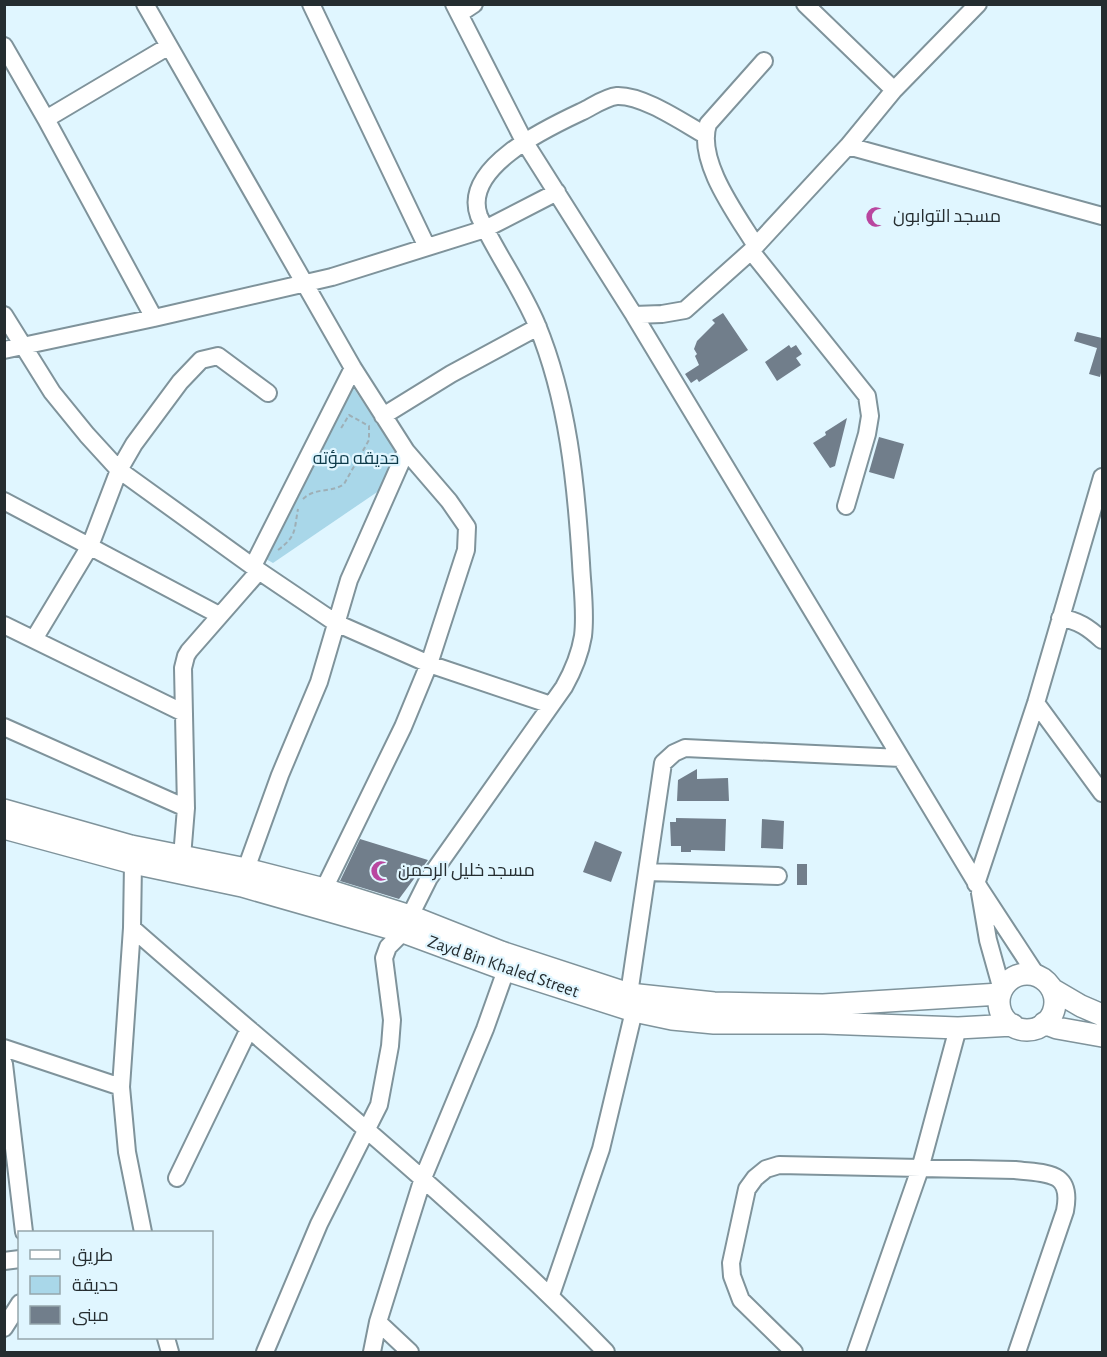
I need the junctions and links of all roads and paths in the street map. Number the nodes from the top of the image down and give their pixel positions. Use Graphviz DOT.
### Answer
graph roads {
  1 [pos="145,4"];
  2 [pos="311,4"];
  3 [pos="474,4"];
  4 [pos="804,4"];
  5 [pos="978,4"];
  6 [pos="456,9"];
  7 [pos="4,46"];
  8 [pos="169,46"];
  9 [pos="765,62"];
  10 [pos="894,90"];
  11 [pos="46,118"];
  12 [pos="705,135"];
  13 [pos="524,141"];
  14 [pos="848,146"];
  15 [pos="557,192"];
  16 [pos="1102,216"];
  17 [pos="485,229"];
  18 [pos="428,248"];
  19 [pos="753,248"];
  20 [pos="304,283"];
  21 [pos="4,315"];
  22 [pos="634,315"];
  23 [pos="154,318"];
  24 [pos="538,327"];
  25 [pos="23,347"];
  26 [pos="4,350"];
  27 [pos="353,368"];
  28 [pos="268,393"];
  29 [pos="383,416"];
  30 [pos="340,430"];
  31 [pos="406,451"];
  32 [pos="119,470"];
  33 [pos="1102,478"];
  34 [pos="4,501"];
  35 [pos="846,506"];
  36 [pos="90,546"];
  37 [pos="273,555"];
  38 [pos="256,568"];
  39 [pos="219,615"];
  40 [pos="1060,618"];
  41 [pos="336,624"];
  42 [pos="4,625"];
  43 [pos="34,639"];
  44 [pos="1102,640"];
  45 [pos="429,664"];
  46 [pos="1036,703"];
  47 [pos="551,705"];
  48 [pos="184,713"];
  49 [pos="5,729"];
  50 [pos="901,758"];
  51 [pos="1102,793"];
  52 [pos="186,808"];
  53 [pos="4,810"];
  54 [pos="4,828"];
  55 [pos="182,857"];
  56 [pos="133,863"];
  57 [pos="246,869"];
  58 [pos="647,872"];
  59 [pos="778,876"];
  60 [pos="978,886"];
  61 [pos="324,889"];
  62 [pos="406,924"];
  63 [pos="132,928"];
  64 [pos="506,970"];
  65 [pos="1044,982"];
  66 [pos="1001,992"];
  67 [pos="632,1003"];
  68 [pos="1102,1015"];
  69 [pos="1044,1023"];
  70 [pos="1013,1025"];
  71 [pos="958,1028"];
  72 [pos="249,1029"];
  73 [pos="1102,1036"];
  74 [pos="4,1048"];
  75 [pos="4,1064"];
  76 [pos="121,1087"];
  77 [pos="367,1130"];
  78 [pos="920,1168"];
  79 [pos="177,1178"];
  80 [pos="423,1178"];
  81 [pos="24,1231"];
  82 [pos="143,1231"];
  83 [pos="551,1296"];
  84 [pos="18,1306"];
  85 [pos="378,1322"];
  86 [pos="4,1328"];
  87 [pos="265,1353"];
  88 [pos="372,1353"];
  89 [pos="410,1353"];
  90 [pos="606,1353"];
  91 [pos="794,1353"];
  92 [pos="856,1353"];
  93 [pos="1017,1353"];
  1 -- 8 [label="street"];
  2 -- 18 [label="street"];
  3 -- 6 [label="street"];
  4 -- 10 [label="street"];
  5 -- 10 [label="street"];
  6 -- 13 [label="street"];
  7 -- 11 [label="street"];
  8 -- 11 [label="street"];
  8 -- 20 [label="street"];
  9 -- 12 [label="street"];
  10 -- 14 [label="street"];
  11 -- 23 [label="street"];
  12 -- 13 [label="street"];
  12 -- 19 [label="street"];
  13 -- 15 [label="street"];
  13 -- 17 [label="street"];
  14 -- 16 [label="street"];
  14 -- 19 [label="street"];
  15 -- 17 [label="street"];
  15 -- 22 [label="street"];
  17 -- 18 [label="street"];
  17 -- 24 [label="street"];
  18 -- 20 [label="street"];
  19 -- 22 [label="street"];
  19 -- 35 [label="street"];
  20 -- 23 [label="street"];
  20 -- 27 [label="street"];
  21 -- 25 [label="street"];
  22 -- 50 [label="street"];
  23 -- 25 [label="street"];
  24 -- 29 [label="street"];
  24 -- 47 [label="street"];
  25 -- 26 [label="street"];
  25 -- 32 [label="street"];
  27 -- 29 [label="street"];
  27 -- 38 [label="street"];
  28 -- 32 [label="street"];
  29 -- 31 [label="street"];
  30 -- 37 [label="path"];
  31 -- 41 [label="street"];
  31 -- 45 [label="street"];
  32 -- 36 [label="street"];
  32 -- 38 [label="street"];
  33 -- 40 [label="street"];
  34 -- 36 [label="street"];
  36 -- 39 [label="street"];
  36 -- 43 [label="street"];
  38 -- 39 [label="street"];
  38 -- 41 [label="street"];
  39 -- 48 [label="street"];
  40 -- 44 [label="street"];
  40 -- 46 [label="street"];
  41 -- 45 [label="street"];
  41 -- 57 [label="street"];
  42 -- 43 [label="street"];
  43 -- 48 [label="street"];
  45 -- 47 [label="street"];
  45 -- 61 [label="street"];
  46 -- 51 [label="street"];
  46 -- 60 [label="street"];
  47 -- 62 [label="street"];
  48 -- 52 [label="street"];
  49 -- 52 [label="street"];
  50 -- 58 [label="street"];
  50 -- 60 [label="street"];
  52 -- 55 [label="street"];
  53 -- 55 [label="main road, Zayd Bin Khaled Street"];
  54 -- 56 [label="main road, Zayd Bin Khaled Street"];
  55 -- 57 [label="main road, Zayd Bin Khaled Street"];
  56 -- 62 [label="main road, Zayd Bin Khaled Street"];
  56 -- 63 [label="street"];
  57 -- 61 [label="main road, Zayd Bin Khaled Street"];
  58 -- 59 [label="street"];
  58 -- 67 [label="street"];
  60 -- 65 [label="street"];
  60 -- 66 [label="street"];
  61 -- 62 [label="main road, Zayd Bin Khaled Street"];
  62 -- 64 [label="main road, Zayd Bin Khaled Street"];
  62 -- 67 [label="main road, Zayd Bin Khaled Street"];
  62 -- 77 [label="street"];
  63 -- 72 [label="street"];
  63 -- 76 [label="street"];
  64 -- 67 [label="main road, Zayd Bin Khaled Street"];
  64 -- 80 [label="street"];
  65 -- 66 [label="main road"];
  65 -- 68 [label="main road"];
  65 -- 69 [label="main road"];
  66 -- 67 [label="main road, Zayd Bin Khaled Street"];
  66 -- 70 [label="main road"];
  67 -- 71 [label="main road, Zayd Bin Khaled Street"];
  67 -- 83 [label="street"];
  69 -- 70 [label="main road"];
  69 -- 73 [label="main road"];
  70 -- 71 [label="main road, Zayd Bin Khaled Street"];
  71 -- 78 [label="street"];
  72 -- 77 [label="street"];
  72 -- 79 [label="street"];
  74 -- 76 [label="street"];
  75 -- 81 [label="street"];
  76 -- 82 [label="street"];
  77 -- 80 [label="street"];
  77 -- 87 [label="street"];
  78 -- 91 [label="street"];
  78 -- 92 [label="street"];
  78 -- 93 [label="street"];
  80 -- 83 [label="street"];
  80 -- 85 [label="street"];
  83 -- 90 [label="street"];
  84 -- 86 [label="street"];
  85 -- 88 [label="street"];
  85 -- 89 [label="street"];
}
